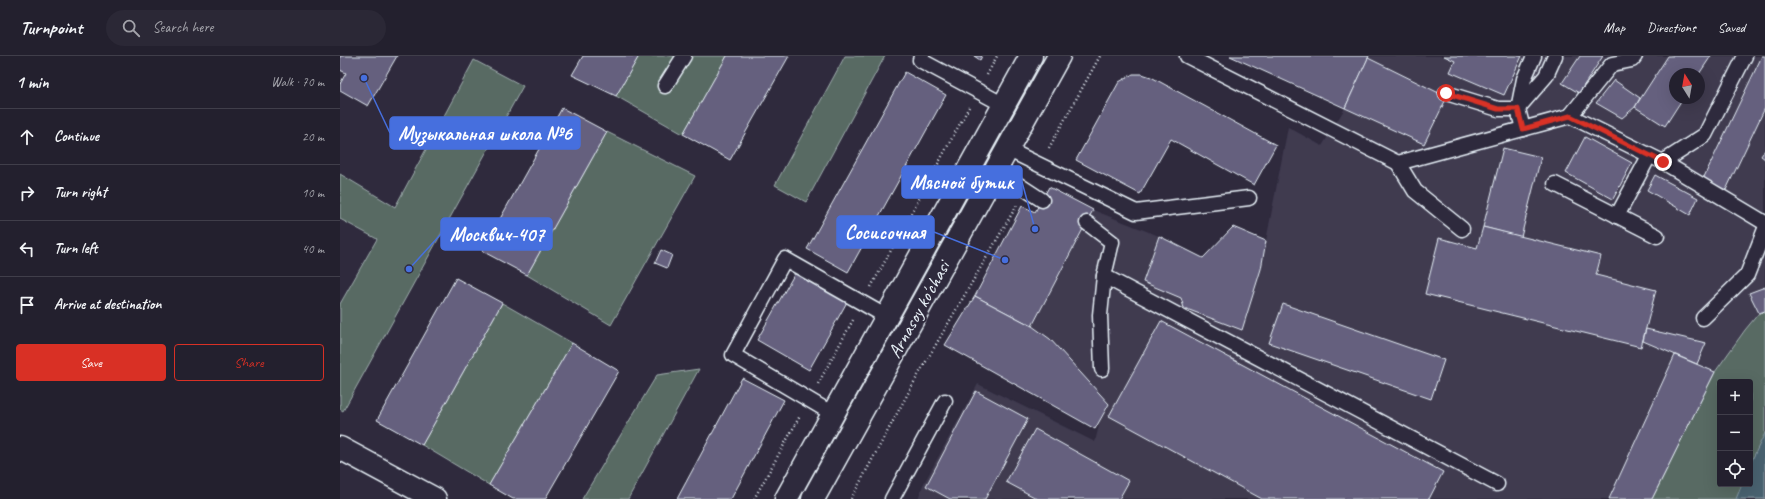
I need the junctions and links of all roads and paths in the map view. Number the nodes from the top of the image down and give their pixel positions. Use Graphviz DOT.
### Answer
graph roads {
  1 [pos="684,56"];
  2 [pos="922,56"];
  3 [pos="997,56"];
  4 [pos="1031,56"];
  5 [pos="1059,56"];
  6 [pos="1100,56"];
  7 [pos="1187,56"];
  8 [pos="1534,56"];
  9 [pos="1555,56"];
  10 [pos="1634,56"];
  11 [pos="1745,56"];
  12 [pos="665,86"];
  13 [pos="978,91"];
  14 [pos="1446,93"];
  15 [pos="1004,105"];
  16 [pos="1518,109"];
  17 [pos="1570,116"];
  18 [pos="1523,129"];
  19 [pos="1007,149"];
  20 [pos="1649,156"];
  21 [pos="1663,162"];
  22 [pos="1398,163"];
  23 [pos="1040,166"];
  24 [pos="996,170"];
  25 [pos="1555,184"];
  26 [pos="1025,190"];
  27 [pos="1249,198"];
  28 [pos="1042,200"];
  29 [pos="1617,216"];
  30 [pos="1765,222"];
  31 [pos="1087,223"];
  32 [pos="1462,229"];
  33 [pos="1765,229"];
  34 [pos="1657,236"];
  35 [pos="1104,276"];
  36 [pos="862,303"];
  37 [pos="887,317"];
  38 [pos="1703,318"];
  39 [pos="1102,369"];
  40 [pos="809,399"];
  41 [pos="945,401"];
  42 [pos="833,414"];
  43 [pos="340,448"];
  44 [pos="1497,484"];
  45 [pos="818,497"];
  46 [pos="435,499"];
  47 [pos="754,499"];
  48 [pos="786,499"];
  49 [pos="851,499"];
  50 [pos="892,499"];
  1 -- 12 [label="lane"];
  2 -- 13 [label="lane"];
  3 -- 13 [label="path"];
  4 -- 15 [label="main road, Arnasoy ko'chasi"];
  5 -- 19 [label="main road, Arnasoy ko'chasi"];
  6 -- 23 [label="path"];
  7 -- 22 [label="lane"];
  8 -- 16 [label="lane"];
  9 -- 16 [label="lane"];
  10 -- 17 [label="lane"];
  11 -- 21 [label="lane"];
  13 -- 15 [label="lane"];
  13 -- 36 [label="path"];
  14 -- 16 [label="lane"];
  15 -- 37 [label="main road, Arnasoy ko'chasi"];
  16 -- 18 [label="lane"];
  17 -- 18 [label="lane"];
  17 -- 20 [label="lane"];
  18 -- 22 [label="lane"];
  19 -- 23 [label="lane"];
  19 -- 24 [label="main road, Arnasoy ko'chasi"];
  20 -- 21 [label="lane"];
  20 -- 29 [label="lane"];
  21 -- 30 [label="lane"];
  22 -- 32 [label="lane"];
  23 -- 27 [label="lane"];
  24 -- 26 [label="lane"];
  24 -- 45 [label="main road, Arnasoy ko'chasi"];
  25 -- 29 [label="lane"];
  26 -- 28 [label="lane"];
  26 -- 49 [label="path"];
  29 -- 34 [label="lane"];
  31 -- 35 [label="lane"];
  33 -- 38 [label="lane"];
  35 -- 39 [label="lane"];
  35 -- 44 [label="lane"];
  36 -- 37 [label="lane"];
  36 -- 40 [label="path"];
  36 -- 40 [label="lane"];
  37 -- 42 [label="main road, Arnasoy ko'chasi"];
  40 -- 42 [label="lane"];
  40 -- 47 [label="path"];
  41 -- 50 [label="lane"];
  42 -- 48 [label="main road, Arnasoy ko'chasi"];
  43 -- 46 [label="main road"];
}
